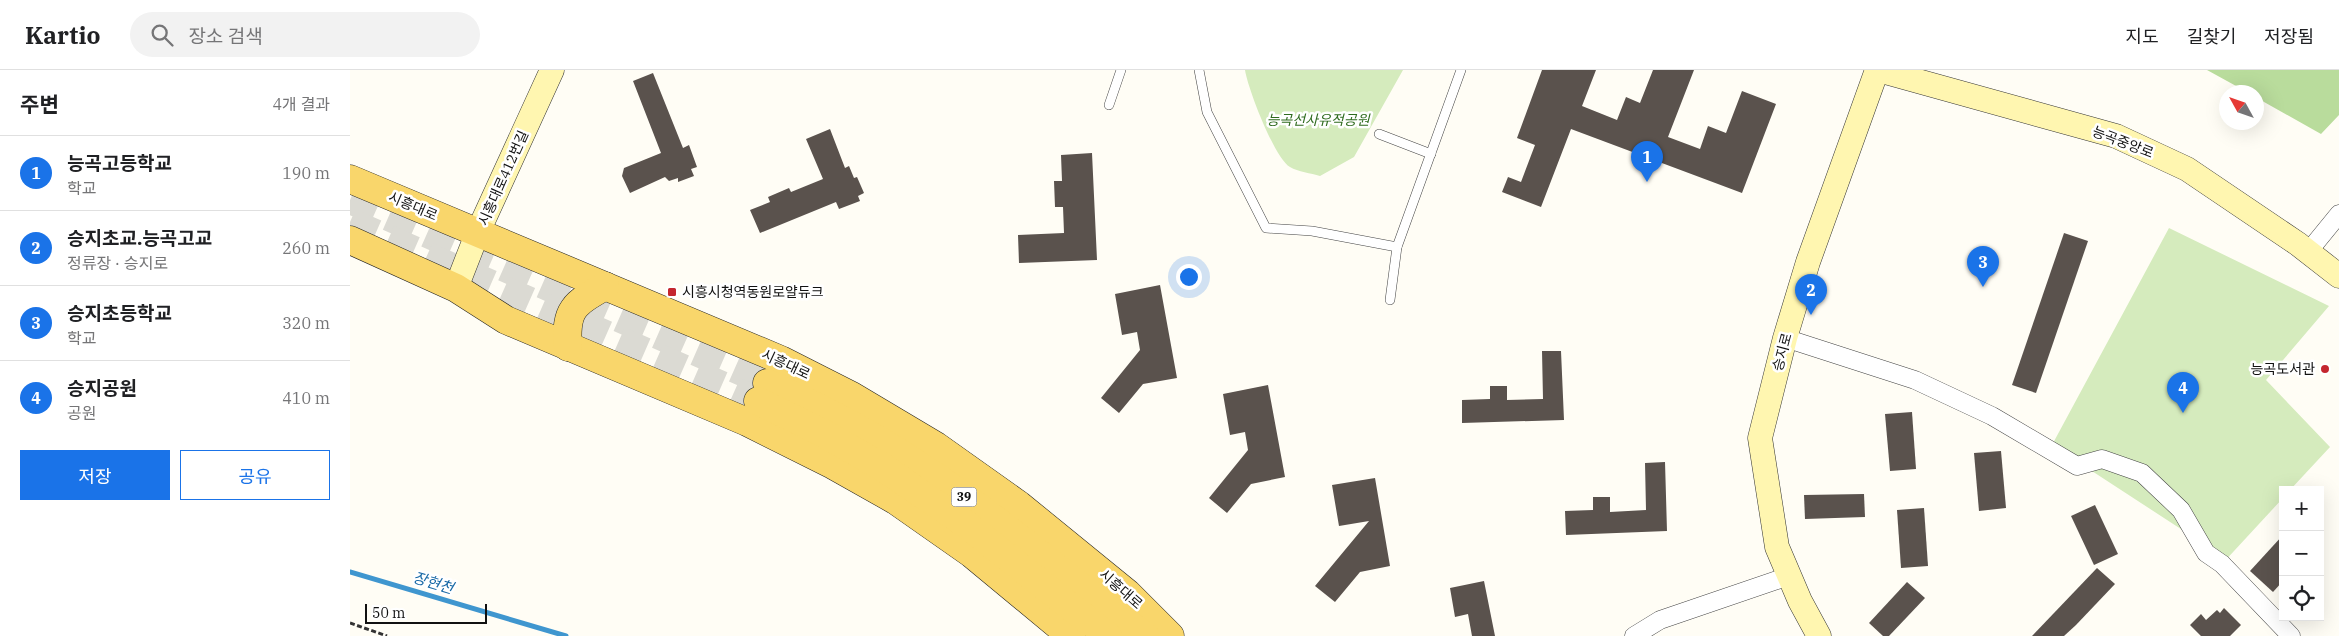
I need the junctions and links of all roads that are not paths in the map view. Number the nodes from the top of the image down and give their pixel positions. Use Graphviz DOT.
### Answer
graph roads {
  1 [pos="552,70"];
  2 [pos="1121,70"];
  3 [pos="1199,70"];
  4 [pos="1461,70"];
  5 [pos="1877,70"];
  6 [pos="1109,105"];
  7 [pos="1379,134"];
  8 [pos="1431,154"];
  9 [pos="350,179"];
  10 [pos="2339,214"];
  11 [pos="477,234"];
  12 [pos="350,240"];
  13 [pos="1397,247"];
  14 [pos="2308,252"];
  15 [pos="2339,276"];
  16 [pos="605,286"];
  17 [pos="456,288"];
  18 [pos="1390,300"];
  19 [pos="1785,338"];
  20 [pos="568,346"];
  21 [pos="1789,576"];
  22 [pos="1158,631"];
  23 [pos="1071,636"];
  24 [pos="1108,636"];
  25 [pos="1185,636"];
  26 [pos="1634,636"];
  27 [pos="1819,636"];
  28 [pos="2291,636"];
  1 -- 11 [label="street, 시흥대로412번길"];
  2 -- 6 [label="lane"];
  3 -- 13 [label="lane"];
  4 -- 8 [label="lane"];
  5 -- 14 [label="street, 능곡중앙로"];
  5 -- 19 [label="street, 승지로"];
  7 -- 8 [label="lane"];
  8 -- 13 [label="lane"];
  9 -- 11 [label="main road, 시흥대로"];
  10 -- 14 [label="street"];
  11 -- 16 [label="main road, 시흥대로"];
  11 -- 17 [label="street, 시흥대로412번길"];
  12 -- 17 [label="main road"];
  13 -- 18 [label="lane"];
  14 -- 15 [label="street, 능곡중앙로"];
  16 -- 20 [label="main road"];
  16 -- 22 [label="main road, 시흥대로"];
  17 -- 20 [label="main road"];
  19 -- 21 [label="street, 승지로"];
  19 -- 28 [label="street"];
  20 -- 23 [label="main road"];
  21 -- 26 [label="street"];
  21 -- 27 [label="street, 승지로"];
  22 -- 24 [label="main road, 시흥대로 / 39"];
  22 -- 25 [label="street"];
}
